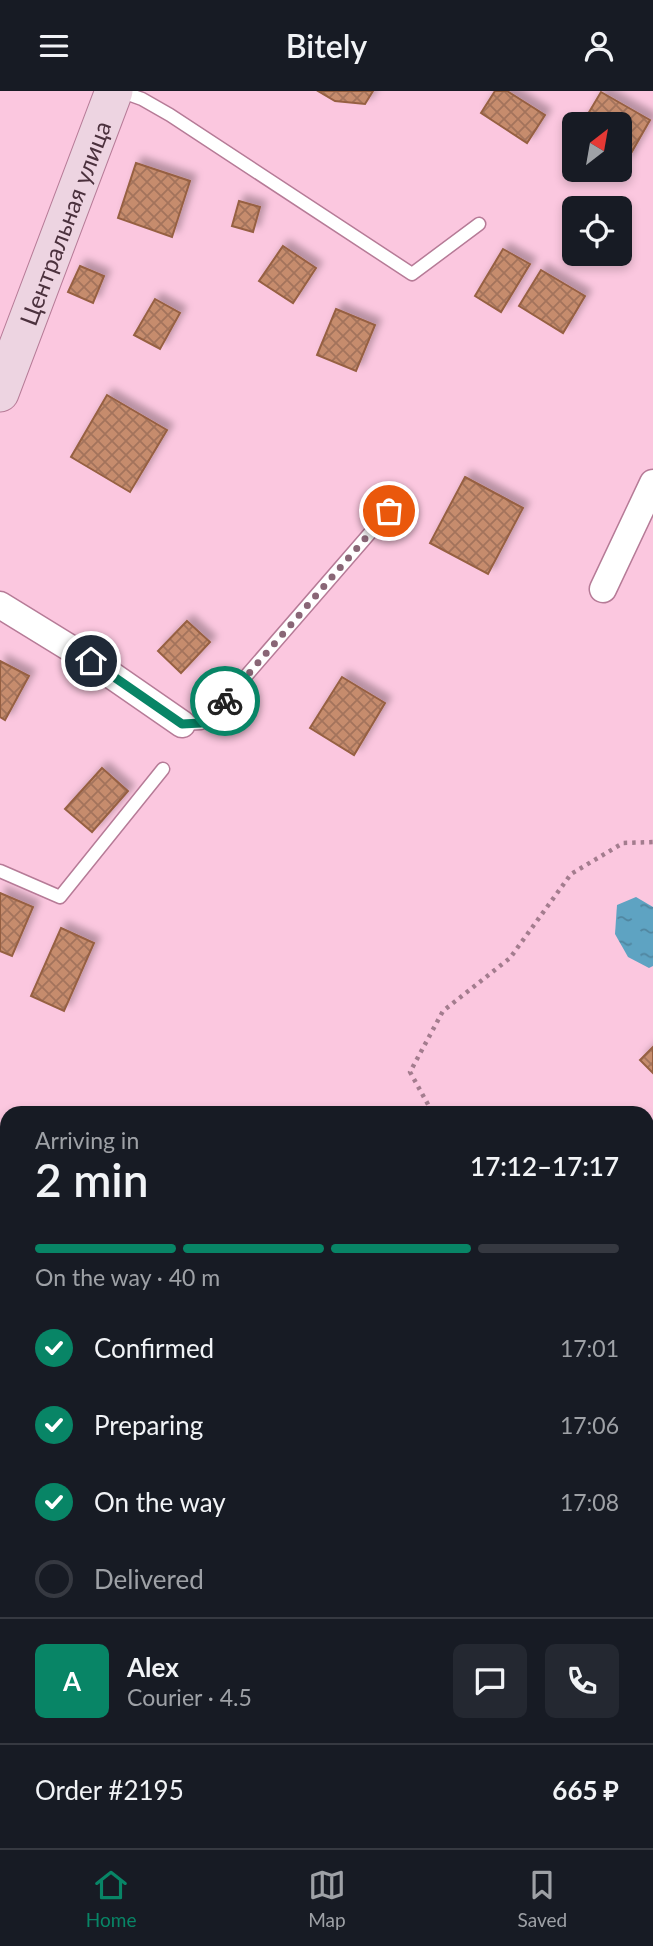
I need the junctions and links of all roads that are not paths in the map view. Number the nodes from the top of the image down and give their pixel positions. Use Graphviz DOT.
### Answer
graph roads {
  1 [pos="114,91"];
  2 [pos="120,91"];
  3 [pos="479,224"];
  4 [pos="0,393"];
  5 [pos="653,484"];
  6 [pos="389,511"];
  7 [pos="603,589"];
  8 [pos="0,605"];
  9 [pos="182,724"];
  10 [pos="163,769"];
  11 [pos="0,871"];
  1 -- 4 [label="street, Центральная улица"];
  2 -- 3 [label="lane"];
  5 -- 7 [label="street"];
  6 -- 9 [label="lane"];
  8 -- 9 [label="street"];
  10 -- 11 [label="lane"];
}
